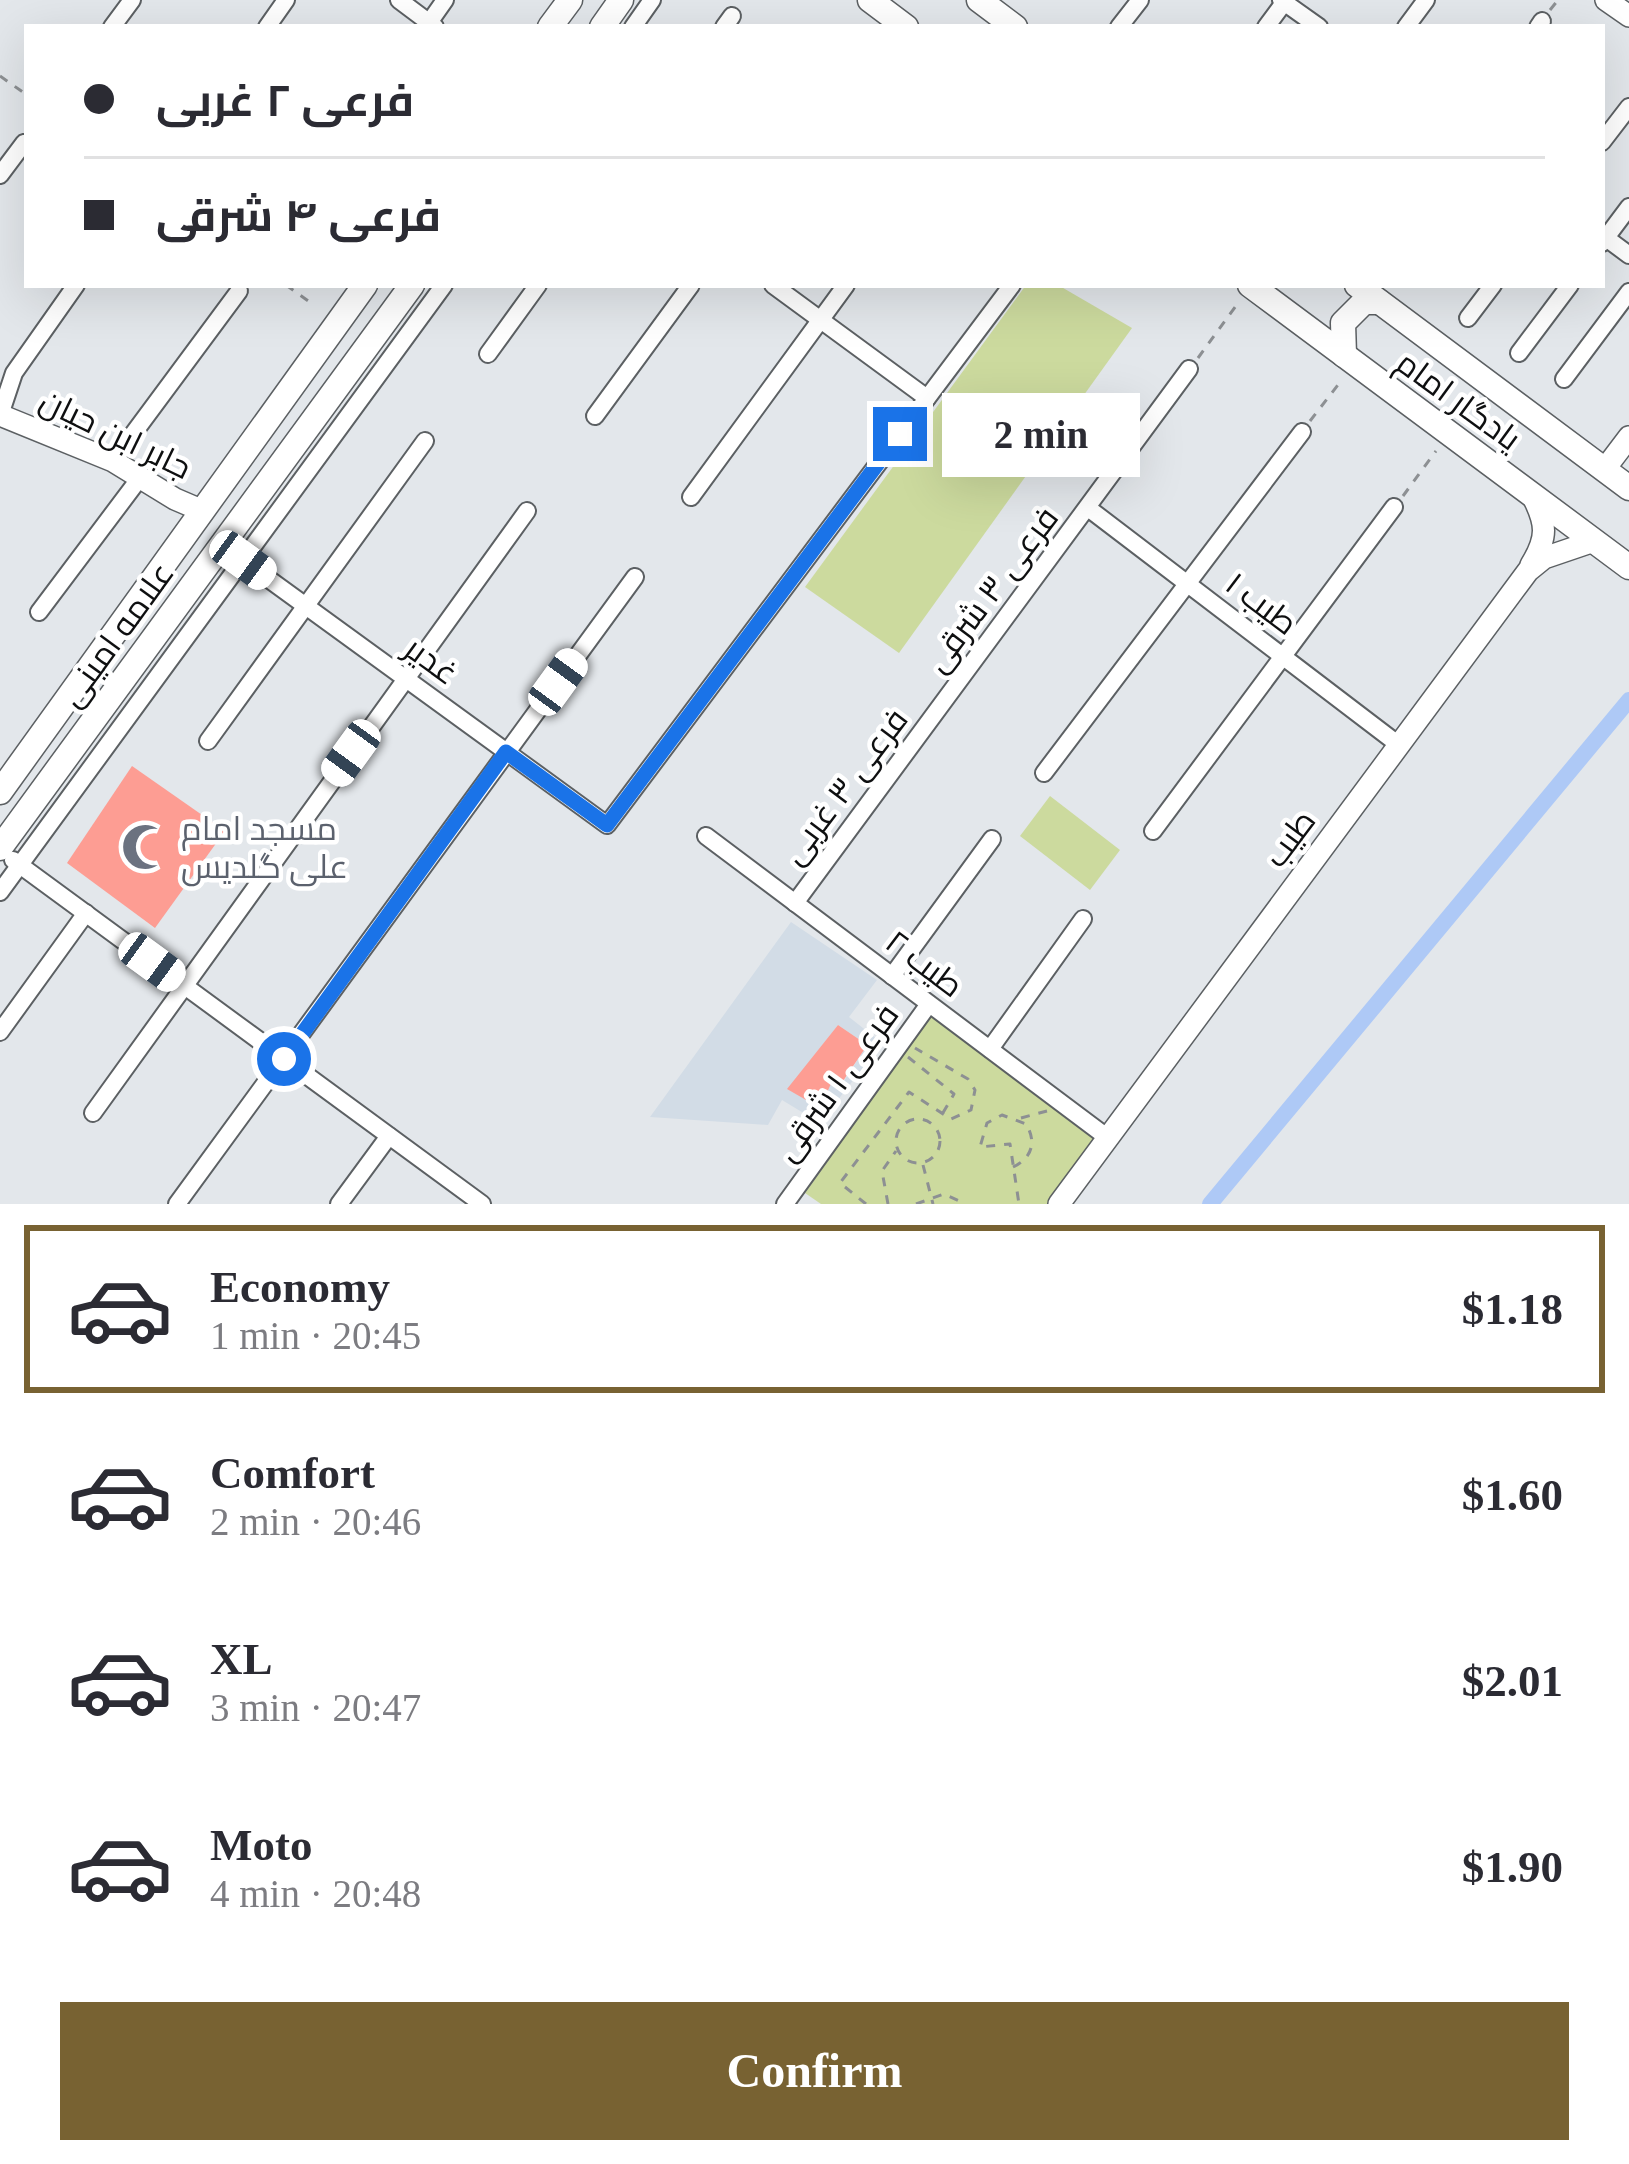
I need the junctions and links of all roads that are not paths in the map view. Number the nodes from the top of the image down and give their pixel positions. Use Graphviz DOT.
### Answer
graph roads {
  1 [pos="399,0"];
  2 [pos="870,0"];
  3 [pos="980,0"];
  4 [pos="1140,0"];
  5 [pos="1606,0"];
  6 [pos="1284,1"];
  7 [pos="1629,16"];
  8 [pos="429,24"];
  9 [pos="902,24"];
  10 [pos="1011,24"];
  11 [pos="1121,24"];
  12 [pos="1315,24"];
  13 [pos="1629,107"];
  14 [pos="1605,138"];
  15 [pos="24,143"];
  16 [pos="0,176"];
  17 [pos="1629,207"];
  18 [pos="1605,237"];
  19 [pos="74,288"];
  20 [pos="363,288"];
  21 [pos="410,288"];
  22 [pos="442,288"];
  23 [pos="536,288"];
  24 [pos="690,288"];
  25 [pos="777,288"];
  26 [pos="844,288"];
  27 [pos="1010,288"];
  28 [pos="1255,288"];
  29 [pos="1361,288"];
  30 [pos="1491,288"];
  31 [pos="1568,288"];
  32 [pos="238,291"];
  33 [pos="1629,292"];
  34 [pos="1378,302"];
  35 [pos="1468,318"];
  36 [pos="821,320"];
  37 [pos="1520,353"];
  38 [pos="488,354"];
  39 [pos="1349,360"];
  40 [pos="1190,369"];
  41 [pos="1564,379"];
  42 [pos="927,398"];
  43 [pos="0,415"];
  44 [pos="595,416"];
  45 [pos="1302,432"];
  46 [pos="1629,437"];
  47 [pos="425,442"];
  48 [pos="113,460"];
  49 [pos="1604,470"];
  50 [pos="139,479"];
  51 [pos="1629,488"];
  52 [pos="1531,494"];
  53 [pos="691,497"];
  54 [pos="1394,507"];
  55 [pos="1088,508"];
  56 [pos="203,511"];
  57 [pos="527,512"];
  58 [pos="1594,541"];
  59 [pos="232,552"];
  60 [pos="1629,567"];
  61 [pos="1528,571"];
  62 [pos="635,577"];
  63 [pos="1187,584"];
  64 [pos="304,605"];
  65 [pos="38,612"];
  66 [pos="1283,657"];
  67 [pos="406,678"];
  68 [pos="942,706"];
  69 [pos="208,741"];
  70 [pos="1399,746"];
  71 [pos="506,752"];
  72 [pos="1044,773"];
  73 [pos="0,792"];
  74 [pos="1153,831"];
  75 [pos="706,836"];
  76 [pos="992,839"];
  77 [pos="0,849"];
  78 [pos="20,865"];
  79 [pos="0,892"];
  80 [pos="795,903"];
  81 [pos="86,914"];
  82 [pos="1083,919"];
  83 [pos="892,976"];
  84 [pos="184,986"];
  85 [pos="929,1004"];
  86 [pos="0,1032"];
  87 [pos="990,1049"];
  88 [pos="284,1059"];
  89 [pos="93,1113"];
  90 [pos="388,1136"];
  91 [pos="1108,1138"];
  92 [pos="792,1201"];
  93 [pos="177,1204"];
  94 [pos="339,1204"];
  95 [pos="482,1204"];
  96 [pos="1059,1204"];
  1 -- 8 [label="street"];
  2 -- 9 [label="main road"];
  3 -- 10 [label="main road"];
  4 -- 11 [label="street"];
  5 -- 7 [label="street"];
  6 -- 12 [label="street"];
  13 -- 14 [label="street"];
  15 -- 16 [label="street"];
  17 -- 18 [label="street"];
  19 -- 43 [label="street"];
  20 -- 56 [label="main road, علامه امینی"];
  21 -- 59 [label="main road, علامه امینی"];
  22 -- 59 [label="street"];
  23 -- 38 [label="street"];
  24 -- 44 [label="street"];
  25 -- 36 [label="street"];
  26 -- 36 [label="street"];
  27 -- 42 [label="street"];
  28 -- 39 [label="main road, یادگار امام"];
  29 -- 34 [label="main road, یادگار امام"];
  30 -- 35 [label="street"];
  31 -- 37 [label="street"];
  32 -- 48 [label="street"];
  33 -- 41 [label="street"];
  34 -- 39 [label="main road"];
  34 -- 49 [label="main road, یادگار امام"];
  36 -- 42 [label="street"];
  36 -- 53 [label="street"];
  39 -- 52 [label="main road, یادگار امام"];
  40 -- 55 [label="street"];
  42 -- 71 [label="street, غدیر"];
  43 -- 48 [label="street, جابر ابن حیان"];
  45 -- 63 [label="street"];
  46 -- 49 [label="street"];
  47 -- 64 [label="street"];
  48 -- 50 [label="street, جابر ابن حیان"];
  49 -- 51 [label="main road, یادگار امام"];
  50 -- 56 [label="street, جابر ابن حیان"];
  50 -- 65 [label="street"];
  52 -- 58 [label="main road, یادگار امام"];
  52 -- 61 [label="street"];
  54 -- 66 [label="street"];
  55 -- 63 [label="street, طیب ۱"];
  55 -- 68 [label="street, فرعی ۳ شرقی"];
  56 -- 73 [label="main road, علامه امینی"];
  57 -- 67 [label="street"];
  58 -- 60 [label="main road, یادگار امام"];
  58 -- 61 [label="street, طیب"];
  59 -- 64 [label="street, غدیر"];
  59 -- 77 [label="main road, علامه امینی"];
  59 -- 78 [label="street"];
  61 -- 70 [label="street, طیب"];
  62 -- 71 [label="street"];
  63 -- 66 [label="street, طیب ۱"];
  63 -- 72 [label="street"];
  64 -- 67 [label="street, غدیر"];
  64 -- 69 [label="street"];
  66 -- 70 [label="street, طیب ۱"];
  66 -- 74 [label="street"];
  67 -- 71 [label="street, غدیر"];
  67 -- 84 [label="street"];
  68 -- 80 [label="street, فرعی ۳ غربی"];
  70 -- 91 [label="street, طیب"];
  71 -- 88 [label="street"];
  75 -- 80 [label="street, طیب ۲"];
  76 -- 83 [label="street"];
  77 -- 78 [label="street"];
  78 -- 79 [label="street"];
  78 -- 81 [label="street"];
  80 -- 83 [label="street, طیب ۲"];
  81 -- 84 [label="street"];
  81 -- 86 [label="street"];
  82 -- 87 [label="street"];
  83 -- 85 [label="street, طیب ۲"];
  84 -- 88 [label="street"];
  84 -- 89 [label="street"];
  85 -- 87 [label="street, طیب ۲"];
  85 -- 92 [label="street, فرعی ۱ شرقی"];
  87 -- 91 [label="street, طیب ۲"];
  88 -- 90 [label="street"];
  88 -- 93 [label="street"];
  90 -- 94 [label="street"];
  90 -- 95 [label="street"];
  91 -- 96 [label="street, طیب"];
}
